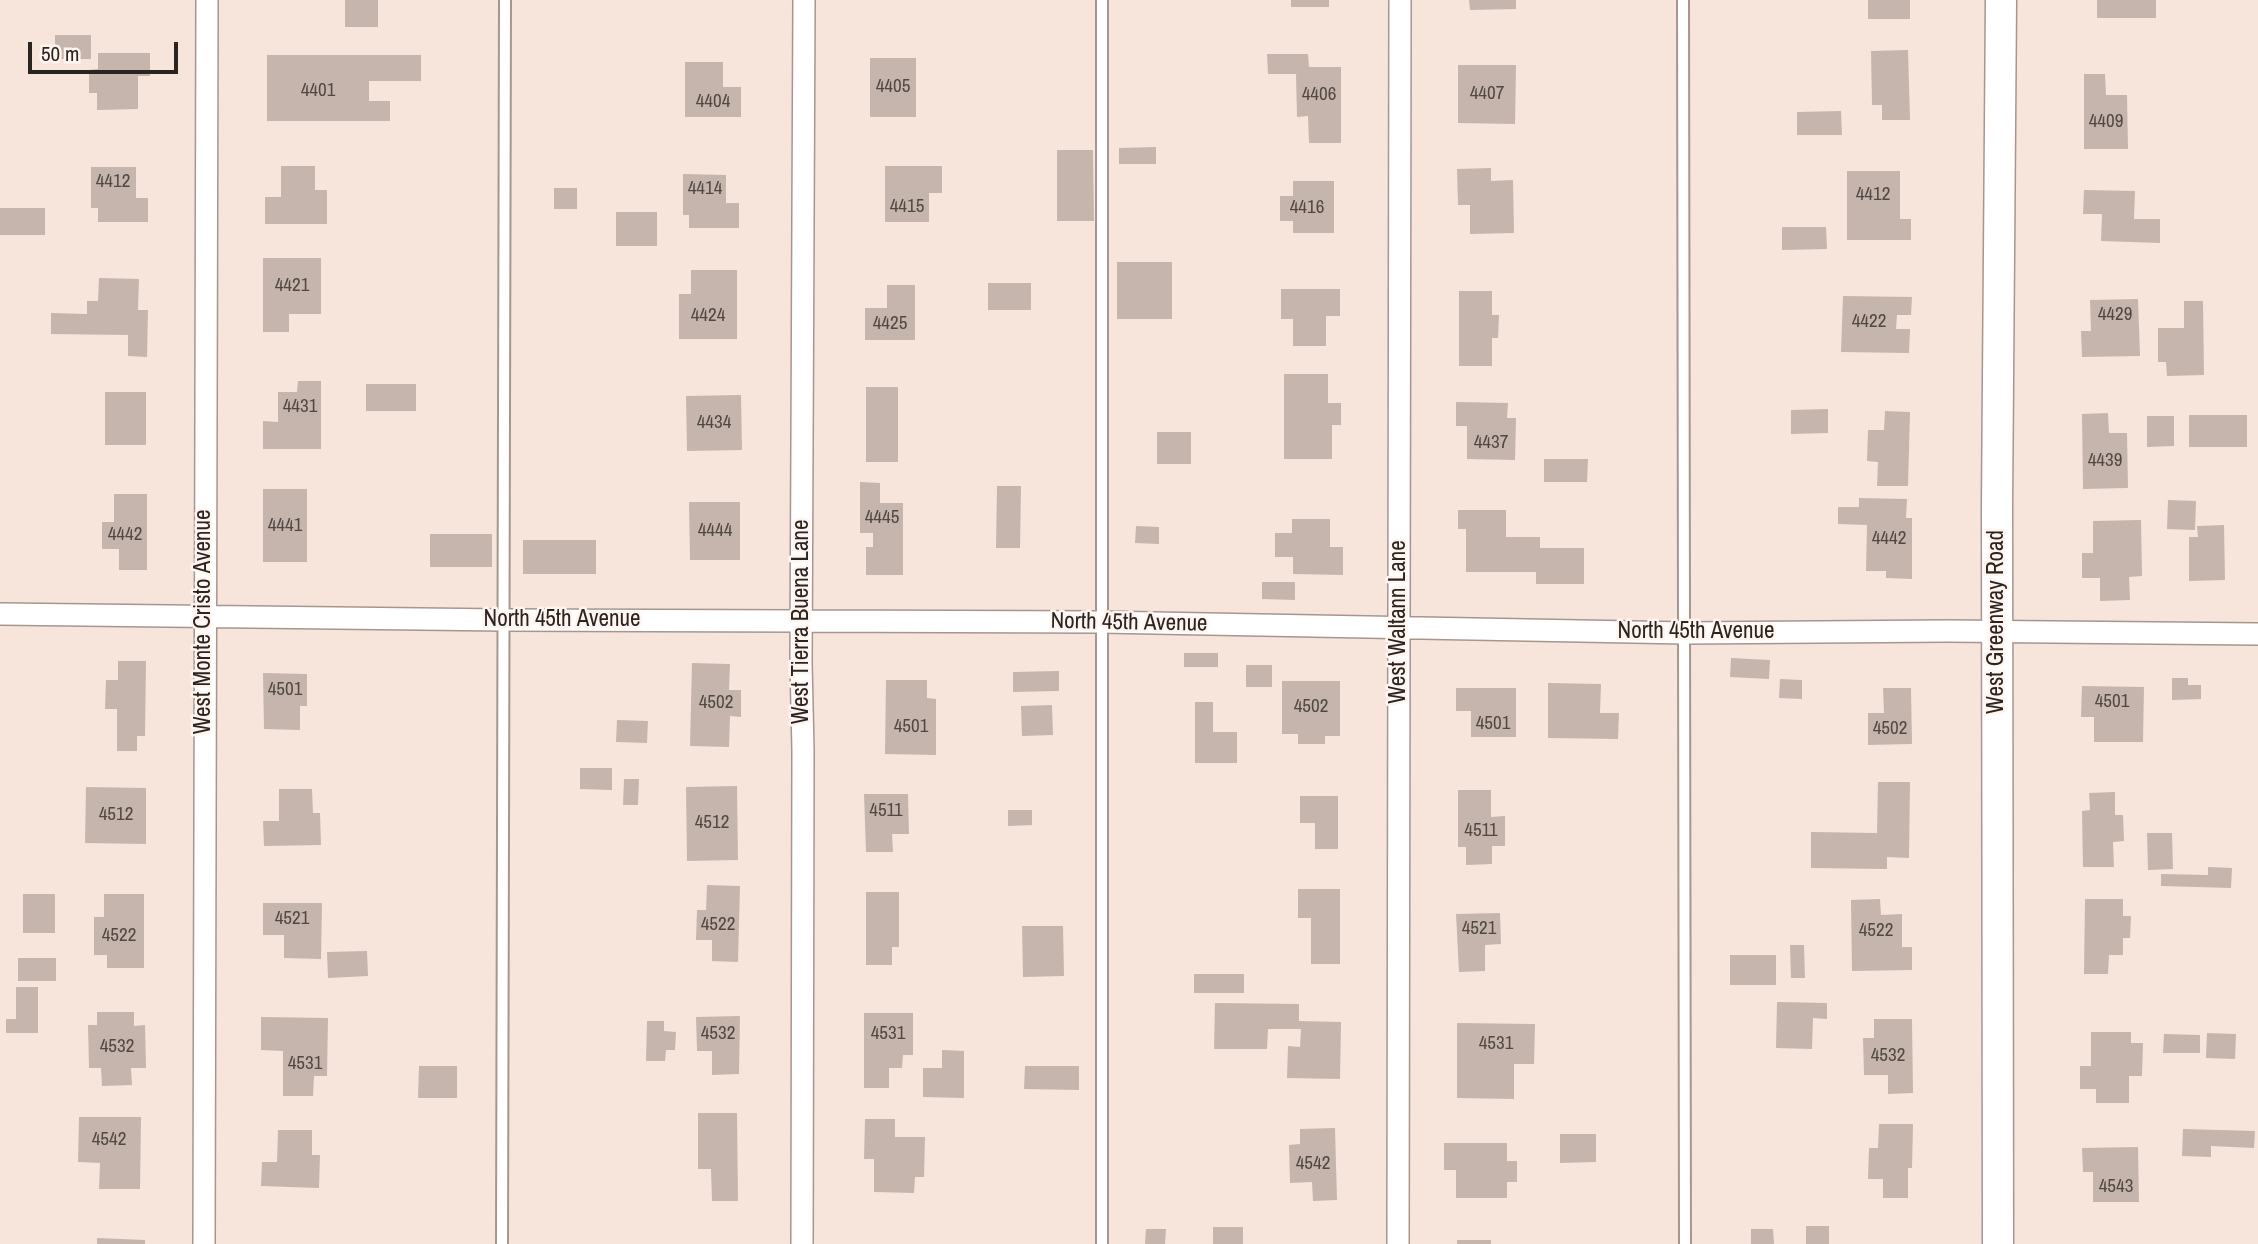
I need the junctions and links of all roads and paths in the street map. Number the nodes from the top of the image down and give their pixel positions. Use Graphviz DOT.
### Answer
graph roads {
  1 [pos="207,0"];
  2 [pos="505,0"];
  3 [pos="804,0"];
  4 [pos="1102,0"];
  5 [pos="1400,0"];
  6 [pos="1683,0"];
  7 [pos="2001,0"];
  8 [pos="0,614"];
  9 [pos="204,616"];
  10 [pos="505,620"];
  11 [pos="801,621"];
  12 [pos="1101,622"];
  13 [pos="1398,629"];
  14 [pos="1997,631"];
  15 [pos="1686,633"];
  16 [pos="2258,634"];
  17 [pos="204,1244"];
  18 [pos="502,1244"];
  19 [pos="802,1244"];
  20 [pos="1102,1244"];
  21 [pos="1398,1244"];
  22 [pos="1685,1244"];
  23 [pos="1998,1244"];
  1 -- 9 [label="street, West Monte Cristo Avenue"];
  2 -- 10 [label="lane"];
  3 -- 11 [label="street, West Tierra Buena Lane"];
  4 -- 12 [label="lane"];
  5 -- 13 [label="street, West Waltann Lane"];
  6 -- 15 [label="lane"];
  7 -- 14 [label="main road, West Greenway Road"];
  8 -- 9 [label="street, North 45th Avenue"];
  9 -- 10 [label="street, North 45th Avenue"];
  9 -- 17 [label="street, West Monte Cristo Avenue"];
  10 -- 11 [label="street, North 45th Avenue"];
  10 -- 18 [label="lane"];
  11 -- 12 [label="street, North 45th Avenue"];
  11 -- 19 [label="street, West Tierra Buena Lane"];
  12 -- 13 [label="street, North 45th Avenue"];
  12 -- 20 [label="lane"];
  13 -- 15 [label="street, North 45th Avenue"];
  13 -- 21 [label="street, West Waltann Lane"];
  14 -- 15 [label="street, North 45th Avenue"];
  14 -- 16 [label="street, North 45th Avenue"];
  14 -- 23 [label="main road, West Greenway Road"];
  15 -- 22 [label="lane"];
}
